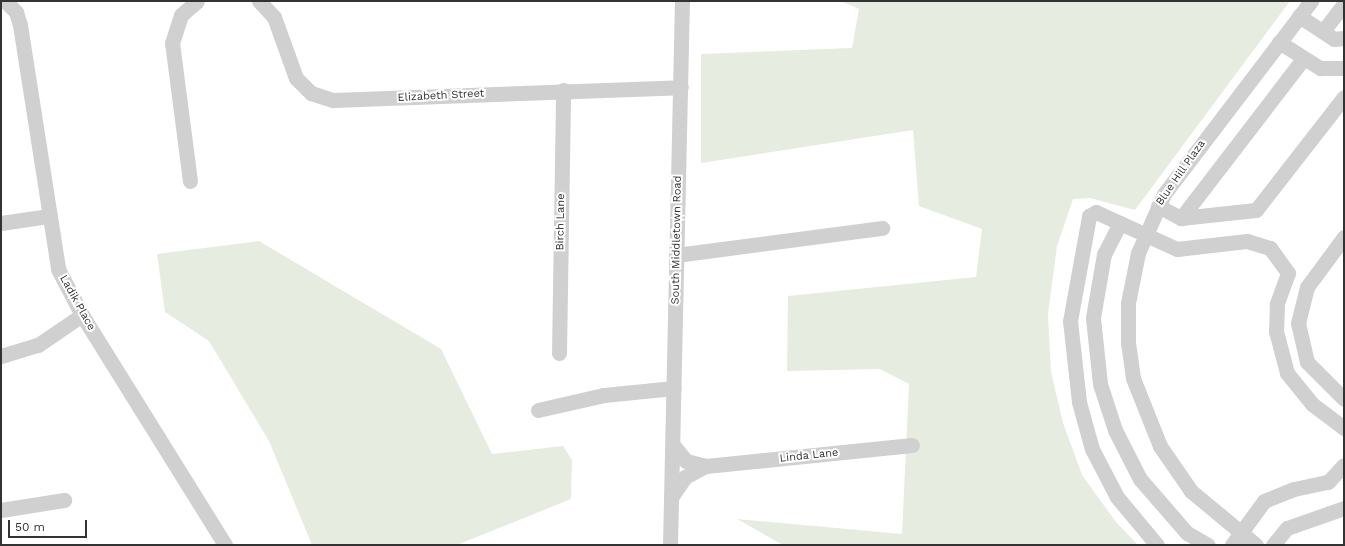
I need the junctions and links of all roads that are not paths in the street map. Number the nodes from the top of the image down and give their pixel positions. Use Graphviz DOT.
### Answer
graph roads {
  1 [pos="197,1"];
  2 [pos="259,1"];
  3 [pos="682,1"];
  4 [pos="1311,1"];
  5 [pos="8,3"];
  6 [pos="1344,4"];
  7 [pos="1300,16"];
  8 [pos="1323,32"];
  9 [pos="1344,38"];
  10 [pos="1279,42"];
  11 [pos="1303,59"];
  12 [pos="1344,68"];
  13 [pos="680,87"];
  14 [pos="563,90"];
  15 [pos="1344,98"];
  16 [pos="190,181"];
  17 [pos="1158,206"];
  18 [pos="49,216"];
  19 [pos="1181,218"];
  20 [pos="1,223"];
  21 [pos="1120,223"];
  22 [pos="882,228"];
  23 [pos="1145,234"];
  24 [pos="1344,237"];
  25 [pos="676,255"];
  26 [pos="82,314"];
  27 [pos="559,353"];
  28 [pos="1,356"];
  29 [pos="674,388"];
  30 [pos="1344,399"];
  31 [pos="538,410"];
  32 [pos="1344,428"];
  33 [pos="673,445"];
  34 [pos="912,445"];
  35 [pos="1344,465"];
  36 [pos="706,466"];
  37 [pos="672,496"];
  38 [pos="64,500"];
  39 [pos="1344,508"];
  40 [pos="1,510"];
  41 [pos="1237,539"];
  42 [pos="225,545"];
  43 [pos="670,545"];
  44 [pos="1157,545"];
  45 [pos="1208,545"];
  46 [pos="1256,545"];
  47 [pos="1273,545"];
  1 -- 16 [label="street"];
  2 -- 14 [label="street, Elizabeth Street"];
  3 -- 13 [label="street, South Middletown Road"];
  4 -- 7 [label="street, Blue Hill Plaza"];
  5 -- 18 [label="street, Ladik Place"];
  6 -- 8 [label="street"];
  7 -- 8 [label="street"];
  7 -- 10 [label="street, Blue Hill Plaza"];
  8 -- 9 [label="street"];
  10 -- 11 [label="street"];
  10 -- 17 [label="street, Blue Hill Plaza"];
  11 -- 12 [label="street"];
  11 -- 19 [label="street"];
  13 -- 14 [label="street, Elizabeth Street"];
  13 -- 25 [label="street, South Middletown Road"];
  14 -- 27 [label="street, Birch Lane"];
  15 -- 19 [label="street"];
  17 -- 19 [label="street"];
  17 -- 23 [label="street, Blue Hill Plaza"];
  18 -- 20 [label="street"];
  18 -- 26 [label="street, Ladik Place"];
  21 -- 23 [label="street"];
  21 -- 44 [label="street"];
  21 -- 45 [label="street"];
  22 -- 25 [label="street"];
  23 -- 32 [label="street"];
  23 -- 41 [label="street, Blue Hill Plaza"];
  24 -- 30 [label="street"];
  25 -- 29 [label="street, South Middletown Road"];
  26 -- 28 [label="street"];
  26 -- 42 [label="street, Ladik Place"];
  29 -- 31 [label="street"];
  29 -- 33 [label="street, South Middletown Road"];
  33 -- 36 [label="street, Linda Lane"];
  33 -- 37 [label="street, South Middletown Road"];
  34 -- 36 [label="street, Linda Lane"];
  35 -- 41 [label="street"];
  36 -- 37 [label="street, Linda Lane"];
  37 -- 43 [label="street, South Middletown Road"];
  38 -- 40 [label="street"];
  39 -- 47 [label="street"];
  41 -- 46 [label="street, Blue Hill Plaza"];
}
